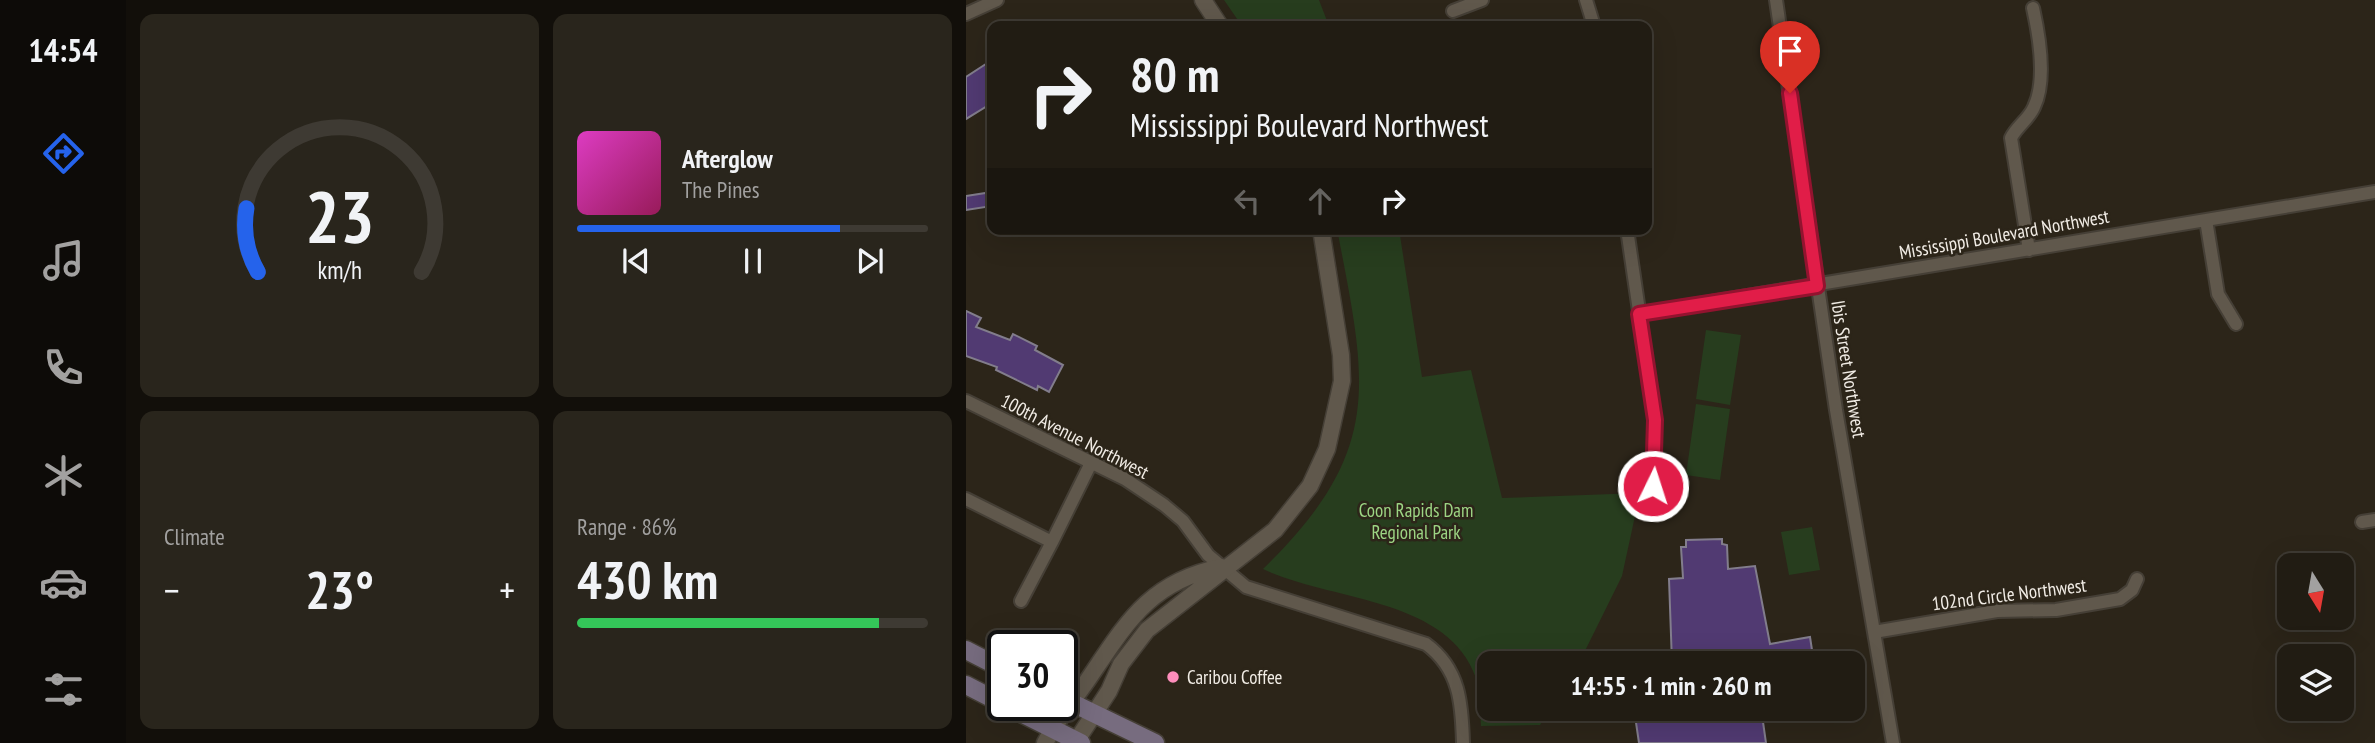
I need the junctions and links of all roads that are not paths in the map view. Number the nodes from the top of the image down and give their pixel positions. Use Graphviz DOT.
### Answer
graph roads {
  1 [pos="997,0"];
  2 [pos="1203,0"];
  3 [pos="1482,0"];
  4 [pos="1586,0"];
  5 [pos="1776,0"];
  6 [pos="2033,8"];
  7 [pos="1453,11"];
  8 [pos="966,14"];
  9 [pos="1217,21"];
  10 [pos="1592,21"];
  11 [pos="2375,192"];
  12 [pos="2206,220"];
  13 [pos="1322,235"];
  14 [pos="1628,235"];
  15 [pos="2029,250"];
  16 [pos="1817,286"];
  17 [pos="1639,314"];
  18 [pos="2236,324"];
  19 [pos="966,401"];
  20 [pos="1091,463"];
  21 [pos="1653,486"];
  22 [pos="966,499"];
  23 [pos="1052,542"];
  24 [pos="1224,567"];
  25 [pos="2137,579"];
  26 [pos="1021,601"];
  27 [pos="1874,632"];
  28 [pos="966,650"];
  29 [pos="987,661"];
  30 [pos="966,685"];
  31 [pos="1078,685"];
  32 [pos="987,696"];
  33 [pos="1078,706"];
  34 [pos="1094,713"];
  35 [pos="1027,721"];
  36 [pos="1049,736"];
  37 [pos="1078,742"];
  38 [pos="1155,743"];
  39 [pos="1463,743"];
  40 [pos="1893,743"];
  1 -- 8 [label="street"];
  2 -- 9 [label="street"];
  3 -- 7 [label="street"];
  4 -- 10 [label="street"];
  5 -- 16 [label="street, Ibis Street Northwest"];
  6 -- 15 [label="street"];
  11 -- 12 [label="street, Mississippi Boulevard Northwest"];
  12 -- 15 [label="street, Mississippi Boulevard Northwest"];
  12 -- 18 [label="street"];
  13 -- 24 [label="street"];
  14 -- 17 [label="street"];
  15 -- 16 [label="street, Mississippi Boulevard Northwest"];
  16 -- 17 [label="street, Mississippi Boulevard Northwest"];
  16 -- 27 [label="street, Ibis Street Northwest"];
  17 -- 21 [label="street"];
  19 -- 20 [label="street, 100th Avenue Northwest"];
  20 -- 23 [label="street"];
  20 -- 24 [label="street, 100th Avenue Northwest"];
  22 -- 23 [label="street"];
  23 -- 26 [label="street"];
  24 -- 31 [label="street"];
  24 -- 34 [label="street"];
  24 -- 39 [label="street, 100th Avenue Northwest"];
  25 -- 27 [label="street, 102nd Circle Northwest"];
  27 -- 40 [label="street, Ibis Street Northwest"];
  28 -- 29 [label="main road"];
  30 -- 32 [label="main road"];
  33 -- 34 [label="main road"];
  34 -- 37 [label="street"];
  34 -- 38 [label="main road"];
  35 -- 36 [label="main road"];
  36 -- 37 [label="main road"];
}
